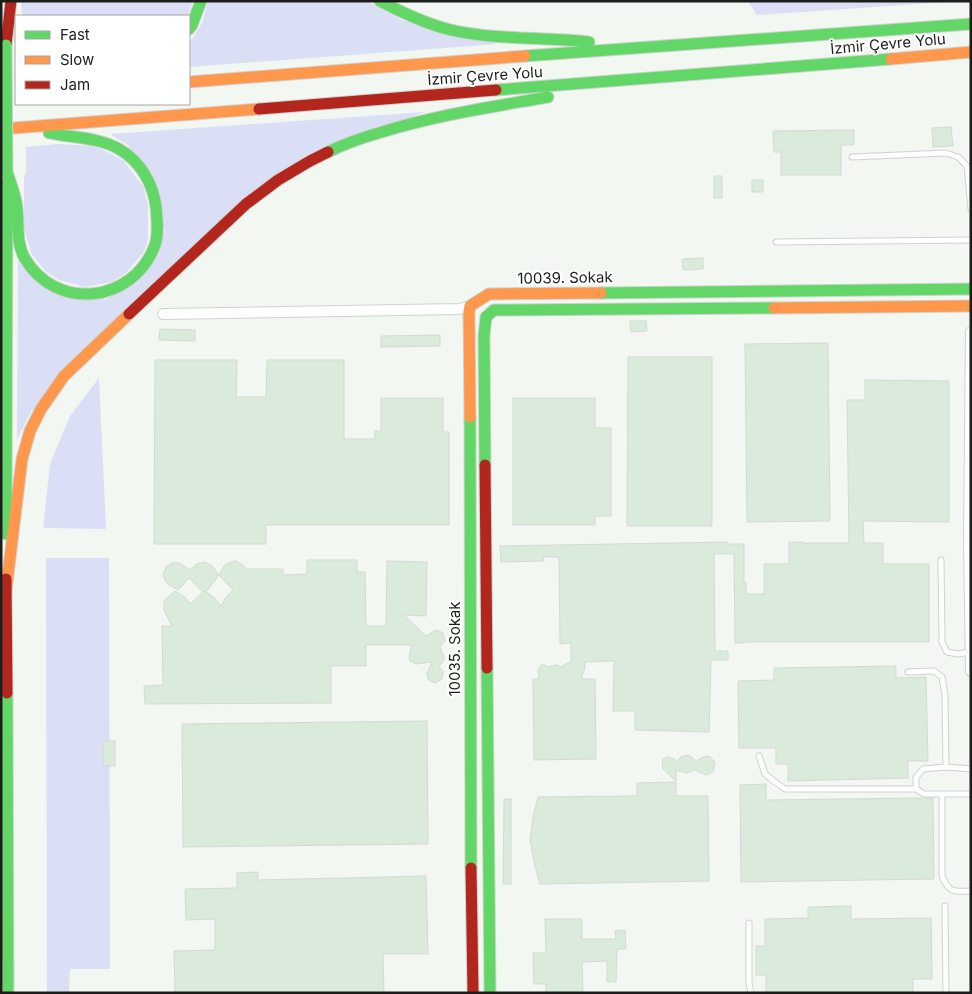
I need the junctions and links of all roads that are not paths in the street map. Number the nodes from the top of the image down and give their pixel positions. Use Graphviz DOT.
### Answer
graph roads {
  1 [pos="5,1"];
  2 [pos="12,1"];
  3 [pos="201,1"];
  4 [pos="380,1"];
  5 [pos="971,24"];
  6 [pos="190,28"];
  7 [pos="6,46"];
  8 [pos="625,48"];
  9 [pos="971,52"];
  10 [pos="670,77"];
  11 [pos="190,82"];
  12 [pos="1,96"];
  13 [pos="15,96"];
  14 [pos="31,127"];
  15 [pos="1,130"];
  16 [pos="852,156"];
  17 [pos="7,172"];
  18 [pos="971,209"];
  19 [pos="971,240"];
  20 [pos="776,242"];
  21 [pos="971,288"];
  22 [pos="470,306"];
  23 [pos="971,306"];
  24 [pos="163,314"];
  25 [pos="971,332"];
  26 [pos="941,560"];
  27 [pos="6,591"];
  28 [pos="971,652"];
  29 [pos="971,671"];
  30 [pos="908,672"];
  31 [pos="760,756"];
  32 [pos="946,767"];
  33 [pos="971,769"];
  34 [pos="916,789"];
  35 [pos="971,794"];
  36 [pos="942,795"];
  37 [pos="971,891"];
  38 [pos="945,906"];
  39 [pos="749,923"];
  40 [pos="8,993"];
  41 [pos="473,993"];
  42 [pos="490,993"];
  43 [pos="751,993"];
  44 [pos="946,993"];
  1 -- 7 [label="main road"];
  2 -- 7 [label="main road"];
  3 -- 6 [label="main road"];
  4 -- 8 [label="main road"];
  5 -- 8 [label="main road, İzmir Çevre Yolu"];
  7 -- 17 [label="main road, bridge"];
  8 -- 11 [label="main road, İzmir Çevre Yolu"];
  9 -- 10 [label="main road, İzmir Çevre Yolu"];
  10 -- 14 [label="main road, İzmir Çevre Yolu"];
  10 -- 27 [label="main road"];
  12 -- 13 [label="main road"];
  14 -- 15 [label="main road, İzmir Çevre Yolu"];
  14 -- 17 [label="main road"];
  16 -- 18 [label="lane"];
  17 -- 27 [label="main road"];
  19 -- 20 [label="lane"];
  21 -- 22 [label="main road, 10039. Sokak"];
  22 -- 24 [label="street, 10039. Sokak"];
  22 -- 41 [label="main road, 10035. Sokak"];
  23 -- 42 [label="main road, 10039. Sokak"];
  25 -- 28 [label="street"];
  26 -- 28 [label="lane"];
  27 -- 40 [label="main road"];
  28 -- 29 [label="street"];
  30 -- 32 [label="lane"];
  31 -- 34 [label="lane"];
  32 -- 33 [label="lane"];
  32 -- 34 [label="lane"];
  34 -- 36 [label="lane"];
  35 -- 36 [label="lane"];
  36 -- 37 [label="lane"];
  38 -- 44 [label="lane"];
  39 -- 43 [label="lane"];
}
